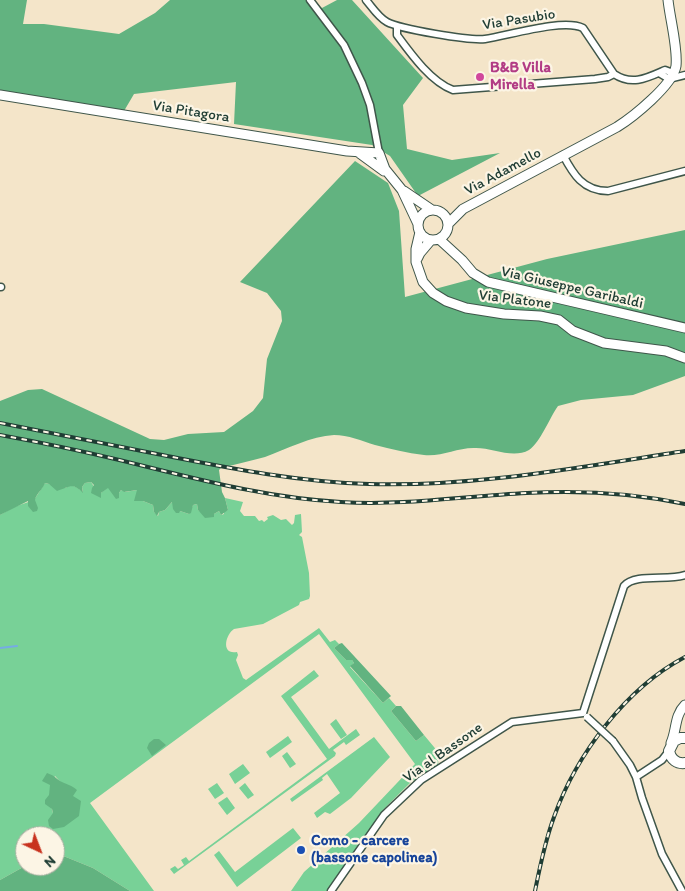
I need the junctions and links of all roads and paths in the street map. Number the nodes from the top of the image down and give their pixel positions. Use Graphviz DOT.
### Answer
graph roads {
  1 [pos="310,0"];
  2 [pos="366,0"];
  3 [pos="668,0"];
  4 [pos="397,26"];
  5 [pos="671,73"];
  6 [pos="614,74"];
  7 [pos="685,74"];
  8 [pos="0,95"];
  9 [pos="356,150"];
  10 [pos="379,153"];
  11 [pos="563,155"];
  12 [pos="685,171"];
  13 [pos="391,177"];
  14 [pos="402,190"];
  15 [pos="463,209"];
  16 [pos="437,211"];
  17 [pos="419,228"];
  18 [pos="441,234"];
  19 [pos="416,262"];
  20 [pos="685,328"];
  21 [pos="685,358"];
  22 [pos="685,575"];
  23 [pos="685,705"];
  24 [pos="585,715"];
  25 [pos="676,720"];
  26 [pos="684,738"];
  27 [pos="670,747"];
  28 [pos="681,763"];
  29 [pos="653,767"];
  30 [pos="636,777"];
  31 [pos="331,891"];
  32 [pos="682,891"];
  1 -- 10 [label="street"];
  2 -- 4 [label="street, Via Pasubio"];
  3 -- 5 [label="street"];
  4 -- 6 [label="street, Via Pasubio"];
  4 -- 6 [label="street"];
  5 -- 6 [label="street"];
  5 -- 7 [label="street"];
  5 -- 7 [label="street"];
  5 -- 11 [label="street"];
  8 -- 9 [label="street, Via Pitagora"];
  9 -- 10 [label="street, Via Pitagora"];
  9 -- 13 [label="street"];
  10 -- 13 [label="street"];
  11 -- 12 [label="street, Via Adamello"];
  11 -- 15 [label="street, Via Adamello"];
  13 -- 14 [label="street"];
  14 -- 16 [label="street"];
  14 -- 17 [label="street"];
  15 -- 16 [label="street, Via Adamello"];
  15 -- 18 [label="street, Via Adamello"];
  16 -- 17 [label="street"];
  16 -- 18 [label="street"];
  17 -- 18 [label="street"];
  17 -- 19 [label="street"];
  18 -- 19 [label="street, Via Adamello"];
  18 -- 20 [label="street, Via Giuseppe Garibaldi"];
  19 -- 21 [label="street, Via Platone"];
  22 -- 24 [label="street"];
  23 -- 25 [label="street"];
  24 -- 30 [label="street, bridge"];
  24 -- 31 [label="street, Via al Bassone"];
  25 -- 26 [label="street"];
  25 -- 27 [label="street"];
  26 -- 27 [label="main road"];
  27 -- 28 [label="main road"];
  27 -- 29 [label="street"];
  28 -- 29 [label="street"];
  29 -- 30 [label="street"];
  30 -- 32 [label="street"];
}
